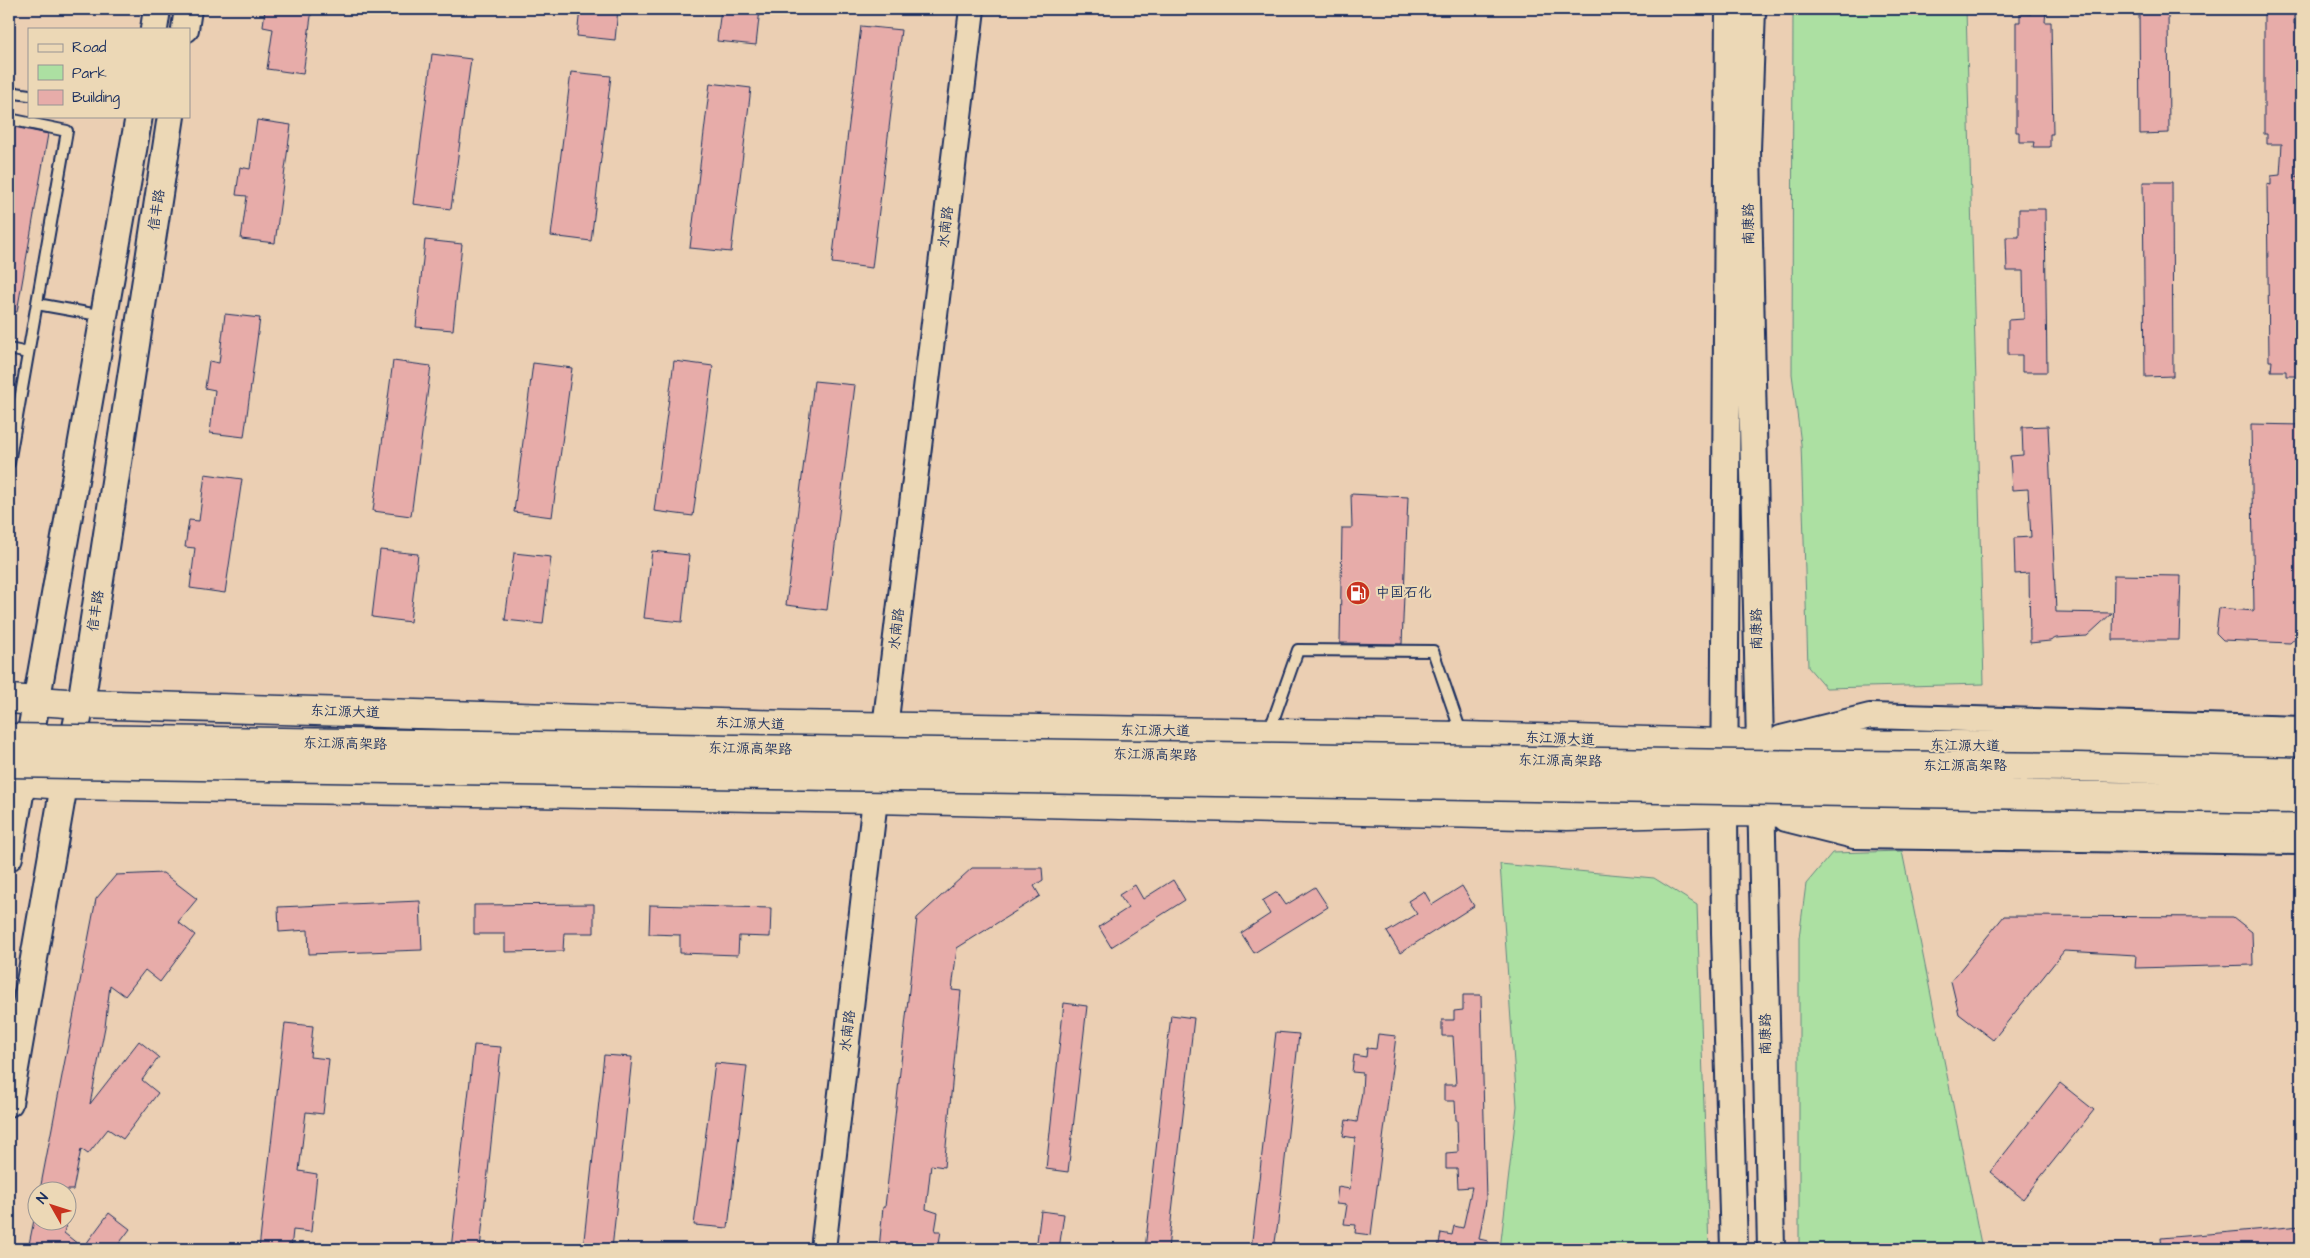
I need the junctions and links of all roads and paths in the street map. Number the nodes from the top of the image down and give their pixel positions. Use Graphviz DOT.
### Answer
graph roads {
  1 [pos="157,9"];
  2 [pos="188,9"];
  3 [pos="972,9"];
  4 [pos="1729,9"];
  5 [pos="1752,9"];
  6 [pos="154,28"];
  7 [pos="185,28"];
  8 [pos="9,92"];
  9 [pos="28,95"];
  10 [pos="139,118"];
  11 [pos="171,118"];
  12 [pos="9,119"];
  13 [pos="37,304"];
  14 [pos="104,316"];
  15 [pos="9,349"];
  16 [pos="28,353"];
  17 [pos="9,463"];
  18 [pos="9,699"];
  19 [pos="38,701"];
  20 [pos="81,704"];
  21 [pos="885,727"];
  22 [pos="2301,729"];
  23 [pos="1268,732"];
  24 [pos="1462,736"];
  25 [pos="9,738"];
  26 [pos="1724,743"];
  27 [pos="1760,744"];
  28 [pos="2301,747"];
  29 [pos="2301,772"];
  30 [pos="12,778"];
  31 [pos="64,785"];
  32 [pos="875,799"];
  33 [pos="2301,799"];
  34 [pos="1724,812"];
  35 [pos="1760,813"];
  36 [pos="2301,818"];
  37 [pos="2301,842"];
  38 [pos="9,857"];
  39 [pos="9,1103"];
  40 [pos="823,1249"];
  41 [pos="1734,1249"];
  42 [pos="1771,1249"];
  1 -- 6 [label="main road"];
  2 -- 7 [label="main road"];
  3 -- 21 [label="street, 水南路"];
  4 -- 26 [label="main road, 南康路"];
  5 -- 27 [label="main road, 南康路"];
  8 -- 9 [label="lane"];
  10 -- 14 [label="main road"];
  11 -- 20 [label="main road, 信丰路"];
  12 -- 13 [label="lane"];
  13 -- 14 [label="lane"];
  13 -- 16 [label="lane"];
  14 -- 19 [label="main road"];
  15 -- 16 [label="lane"];
  16 -- 17 [label="lane"];
  18 -- 19 [label="main road, 东江源大道"];
  19 -- 20 [label="main road, 东江源大道"];
  19 -- 30 [label="main road"];
  20 -- 21 [label="main road, 东江源大道"];
  20 -- 31 [label="main road, 信丰路"];
  21 -- 23 [label="main road, 东江源大道"];
  21 -- 32 [label="street, 水南路"];
  22 -- 27 [label="street"];
  23 -- 24 [label="main road, 东江源大道"];
  23 -- 24 [label="lane"];
  24 -- 26 [label="main road, 东江源大道"];
  25 -- 29 [label="main road, 东江源高架路, bridge"];
  26 -- 27 [label="main road, 东江源大道"];
  26 -- 34 [label="main road, 南康路"];
  27 -- 28 [label="main road, 东江源大道"];
  27 -- 35 [label="main road, 南康路"];
  30 -- 31 [label="main road"];
  30 -- 33 [label="main road, 东江源高架路, bridge"];
  30 -- 38 [label="main road"];
  31 -- 32 [label="main road"];
  31 -- 39 [label="main road, 信丰路"];
  32 -- 34 [label="main road"];
  32 -- 40 [label="street, 水南路"];
  34 -- 35 [label="main road"];
  34 -- 41 [label="main road, 南康路"];
  35 -- 36 [label="main road"];
  35 -- 37 [label="street"];
  35 -- 42 [label="main road, 南康路"];
}
